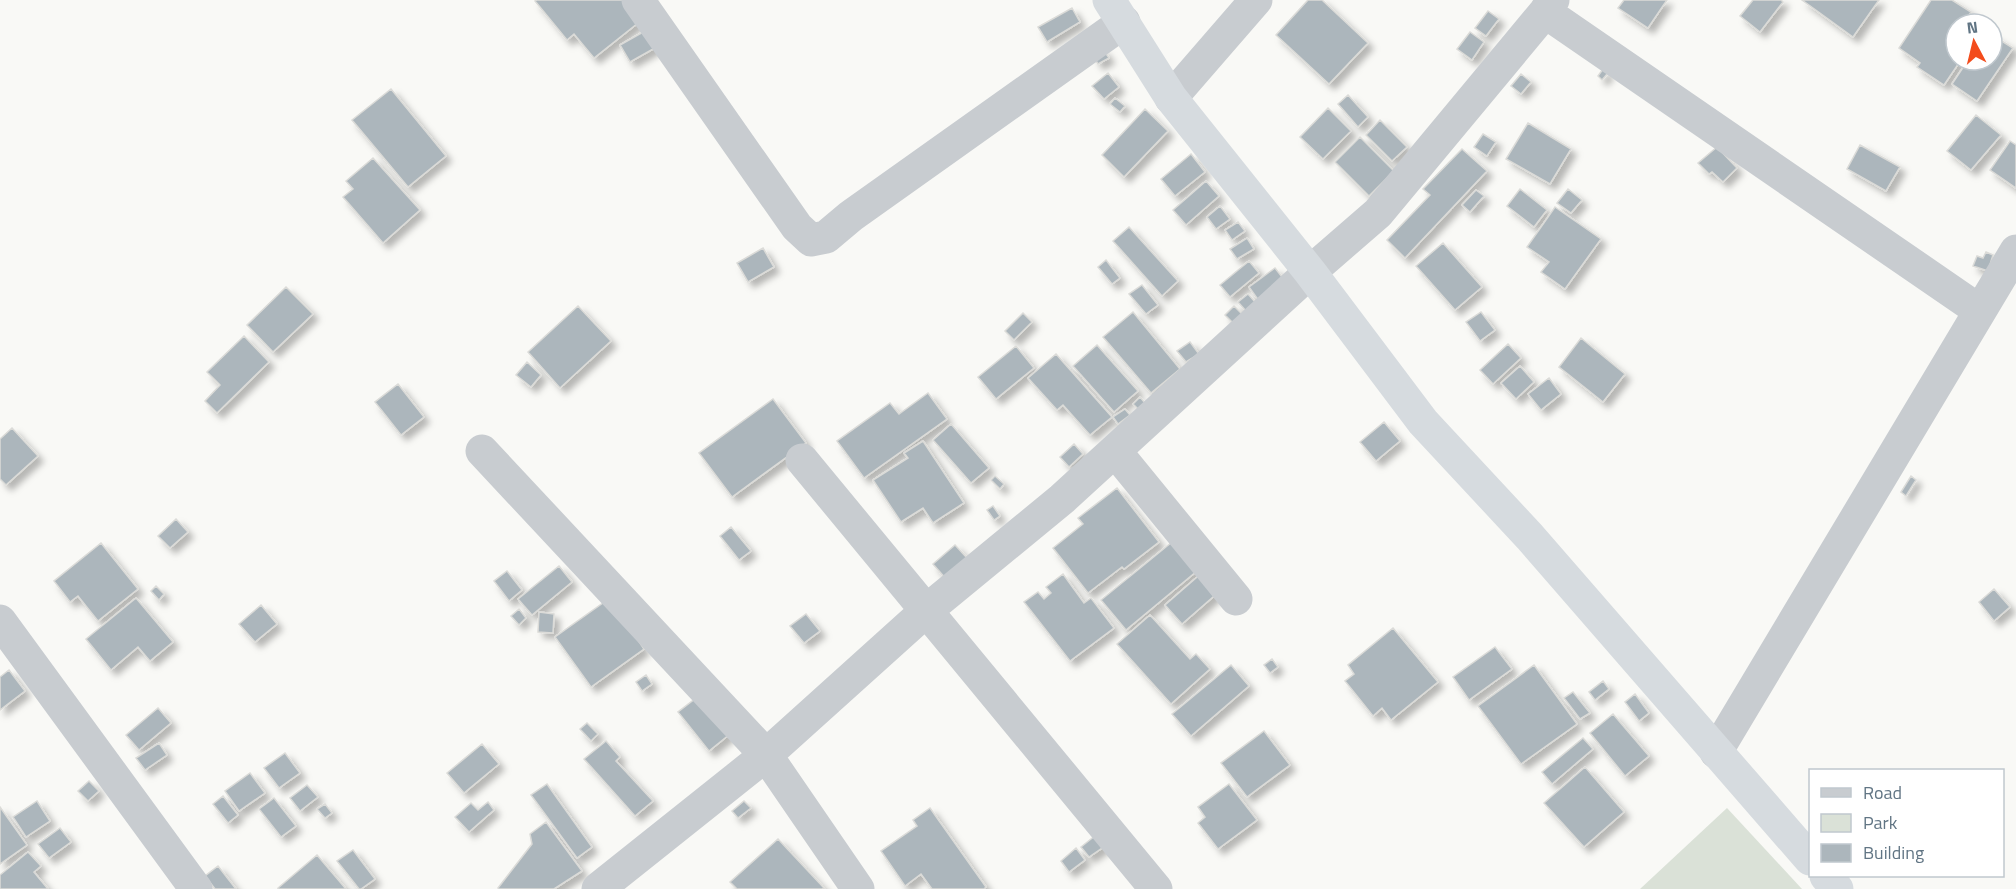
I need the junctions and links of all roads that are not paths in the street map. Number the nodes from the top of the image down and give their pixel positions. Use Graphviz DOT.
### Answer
graph roads {
  1 [pos="638,0"];
  2 [pos="1256,0"];
  3 [pos="1549,6"];
  4 [pos="1116,11"];
  5 [pos="1171,98"];
  6 [pos="2016,251"];
  7 [pos="1310,272"];
  8 [pos="1980,311"];
  9 [pos="482,451"];
  10 [pos="1115,451"];
  11 [pos="802,460"];
  12 [pos="1236,599"];
  13 [pos="927,610"];
  14 [pos="0,621"];
  15 [pos="1716,752"];
  16 [pos="766,755"];
  17 [pos="1809,857"];
  18 [pos="1827,877"];
  19 [pos="196,889"];
  20 [pos="598,889"];
  21 [pos="858,889"];
  22 [pos="1156,889"];
  23 [pos="1838,889"];
  1 -- 4 [label="street"];
  2 -- 5 [label="street"];
  3 -- 7 [label="street"];
  3 -- 8 [label="street"];
  4 -- 5 [label="highway"];
  5 -- 7 [label="highway"];
  6 -- 8 [label="street"];
  7 -- 10 [label="street"];
  7 -- 15 [label="highway"];
  8 -- 15 [label="street"];
  9 -- 16 [label="street"];
  10 -- 12 [label="street"];
  10 -- 13 [label="street"];
  11 -- 13 [label="street"];
  13 -- 16 [label="street"];
  13 -- 22 [label="street"];
  14 -- 19 [label="street"];
  15 -- 17 [label="highway"];
  16 -- 20 [label="street"];
  16 -- 21 [label="street"];
  18 -- 23 [label="highway"];
}
